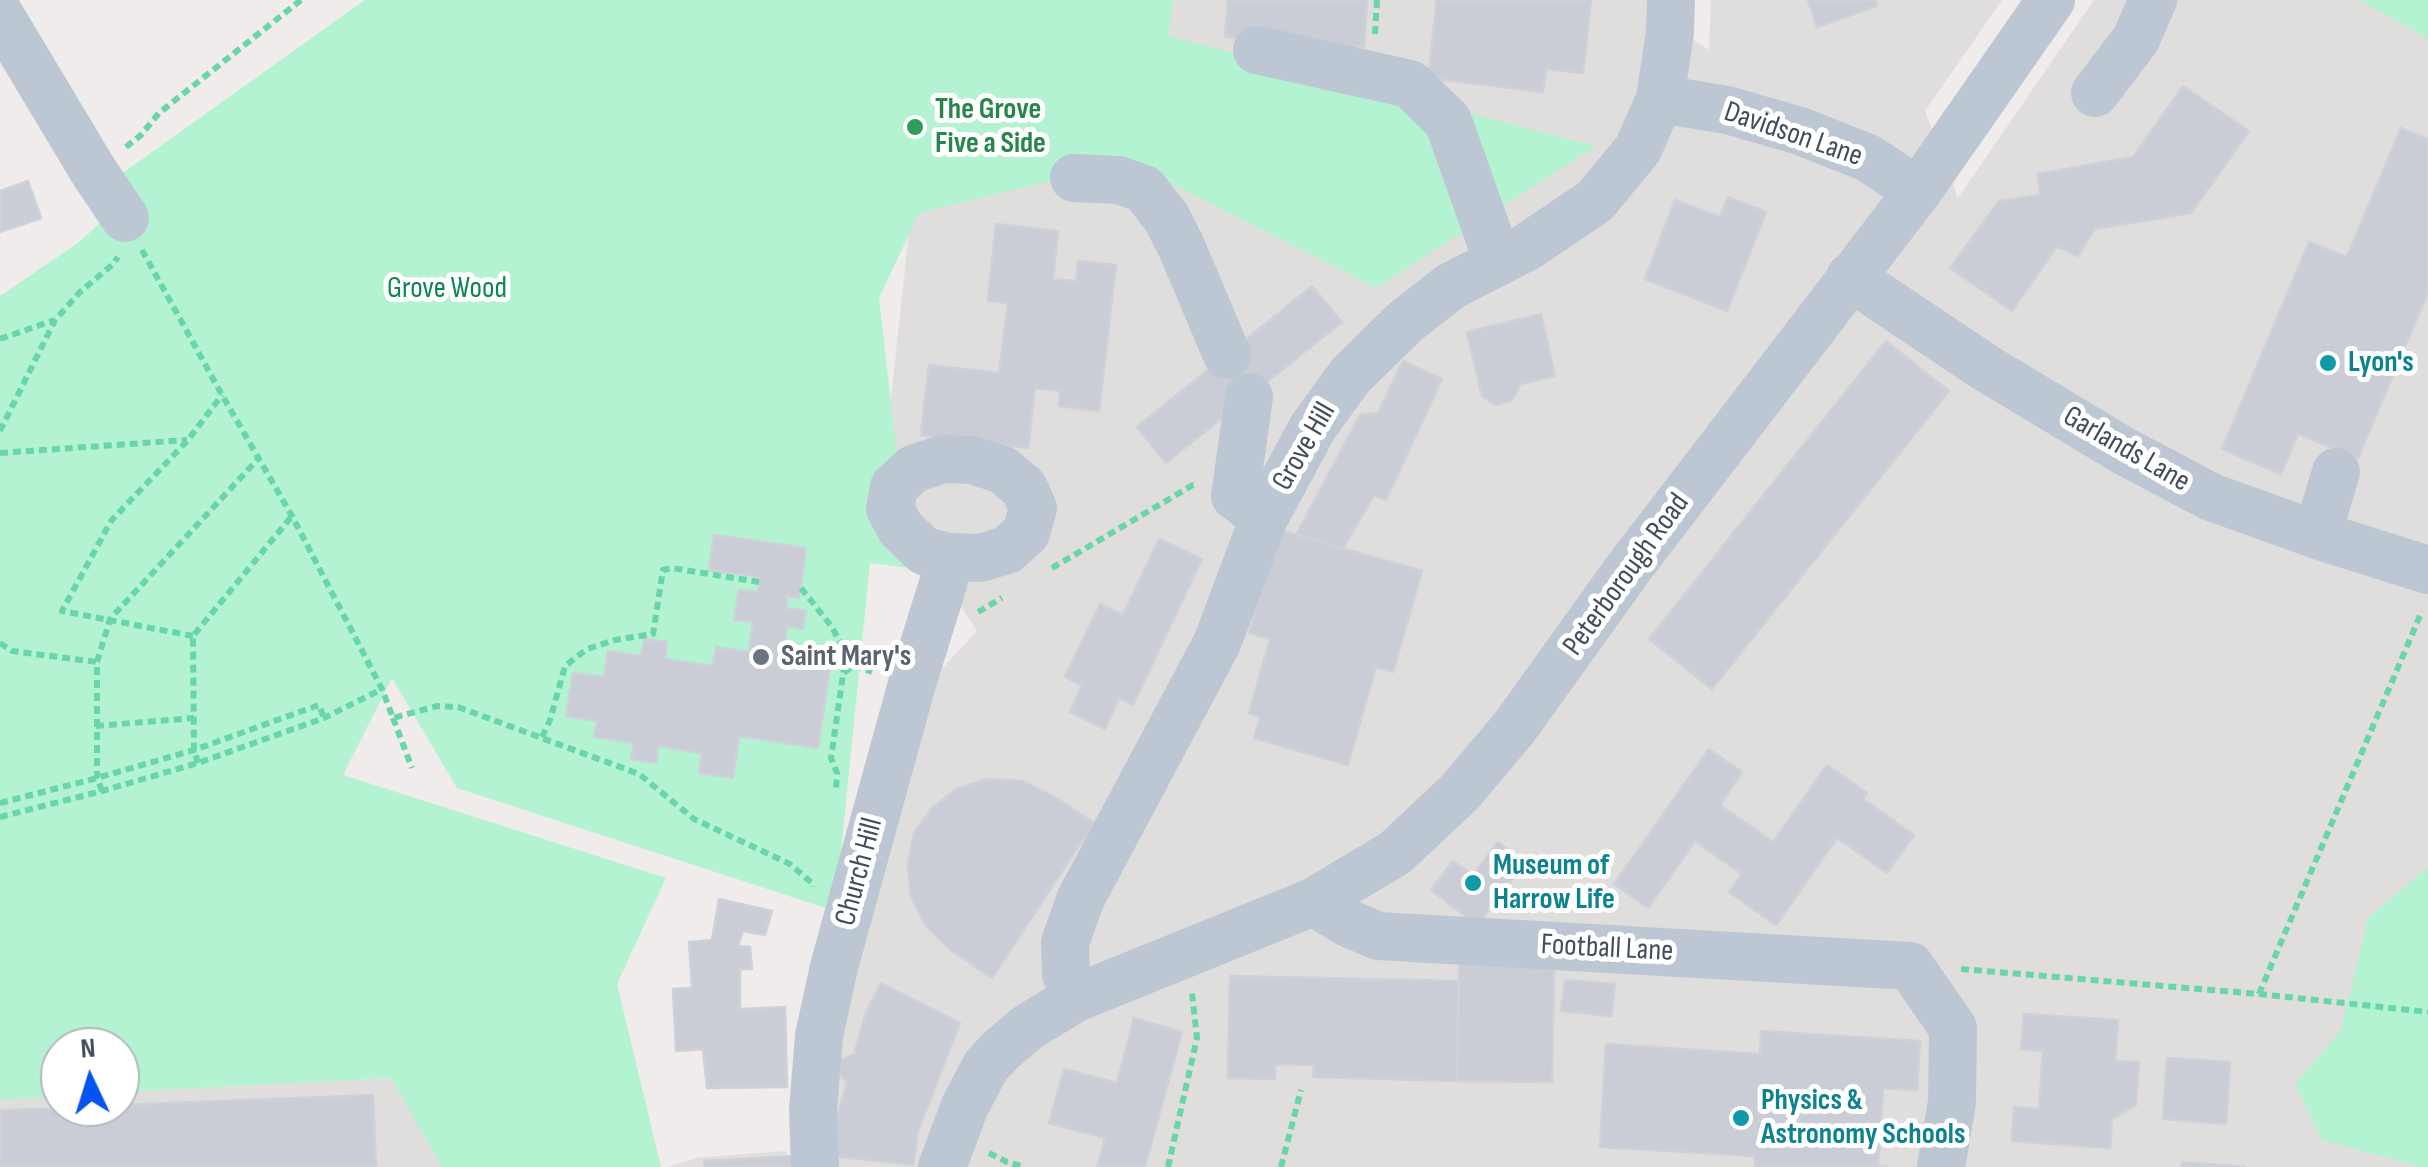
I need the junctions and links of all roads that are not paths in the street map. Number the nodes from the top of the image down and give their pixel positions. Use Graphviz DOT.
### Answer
graph roads {
  1 [pos="1671,0"];
  2 [pos="2051,0"];
  3 [pos="2153,0"];
  4 [pos="0,15"];
  5 [pos="1256,50"];
  6 [pos="2095,93"];
  7 [pos="1660,99"];
  8 [pos="1074,178"];
  9 [pos="1918,190"];
  10 [pos="125,218"];
  11 [pos="1498,262"];
  12 [pos="1850,277"];
  13 [pos="1227,355"];
  14 [pos="1249,397"];
  15 [pos="2336,472"];
  16 [pos="1264,518"];
  17 [pos="2317,536"];
  18 [pos="2428,570"];
  19 [pos="940,589"];
  20 [pos="1313,902"];
  21 [pos="1076,998"];
  22 [pos="815,1167"];
  23 [pos="942,1167"];
  24 [pos="1941,1167"];
  1 -- 7 [label="street, Grove Hill"];
  2 -- 9 [label="street, Peterborough Road"];
  3 -- 6 [label="street"];
  4 -- 10 [label="street"];
  5 -- 11 [label="street"];
  7 -- 9 [label="street, Davidson Lane"];
  7 -- 11 [label="street, Grove Hill"];
  8 -- 13 [label="street"];
  9 -- 12 [label="street, Peterborough Road"];
  11 -- 16 [label="street, Grove Hill"];
  12 -- 17 [label="street, Garlands Lane"];
  12 -- 20 [label="street, Peterborough Road"];
  14 -- 16 [label="street"];
  15 -- 17 [label="street"];
  16 -- 21 [label="street, Grove Hill"];
  17 -- 18 [label="street, Garlands Lane"];
  19 -- 22 [label="street, Church Hill"];
  20 -- 21 [label="street, Peterborough Road"];
  20 -- 24 [label="street, Football Lane"];
  21 -- 23 [label="street, Peterborough Road"];
}
